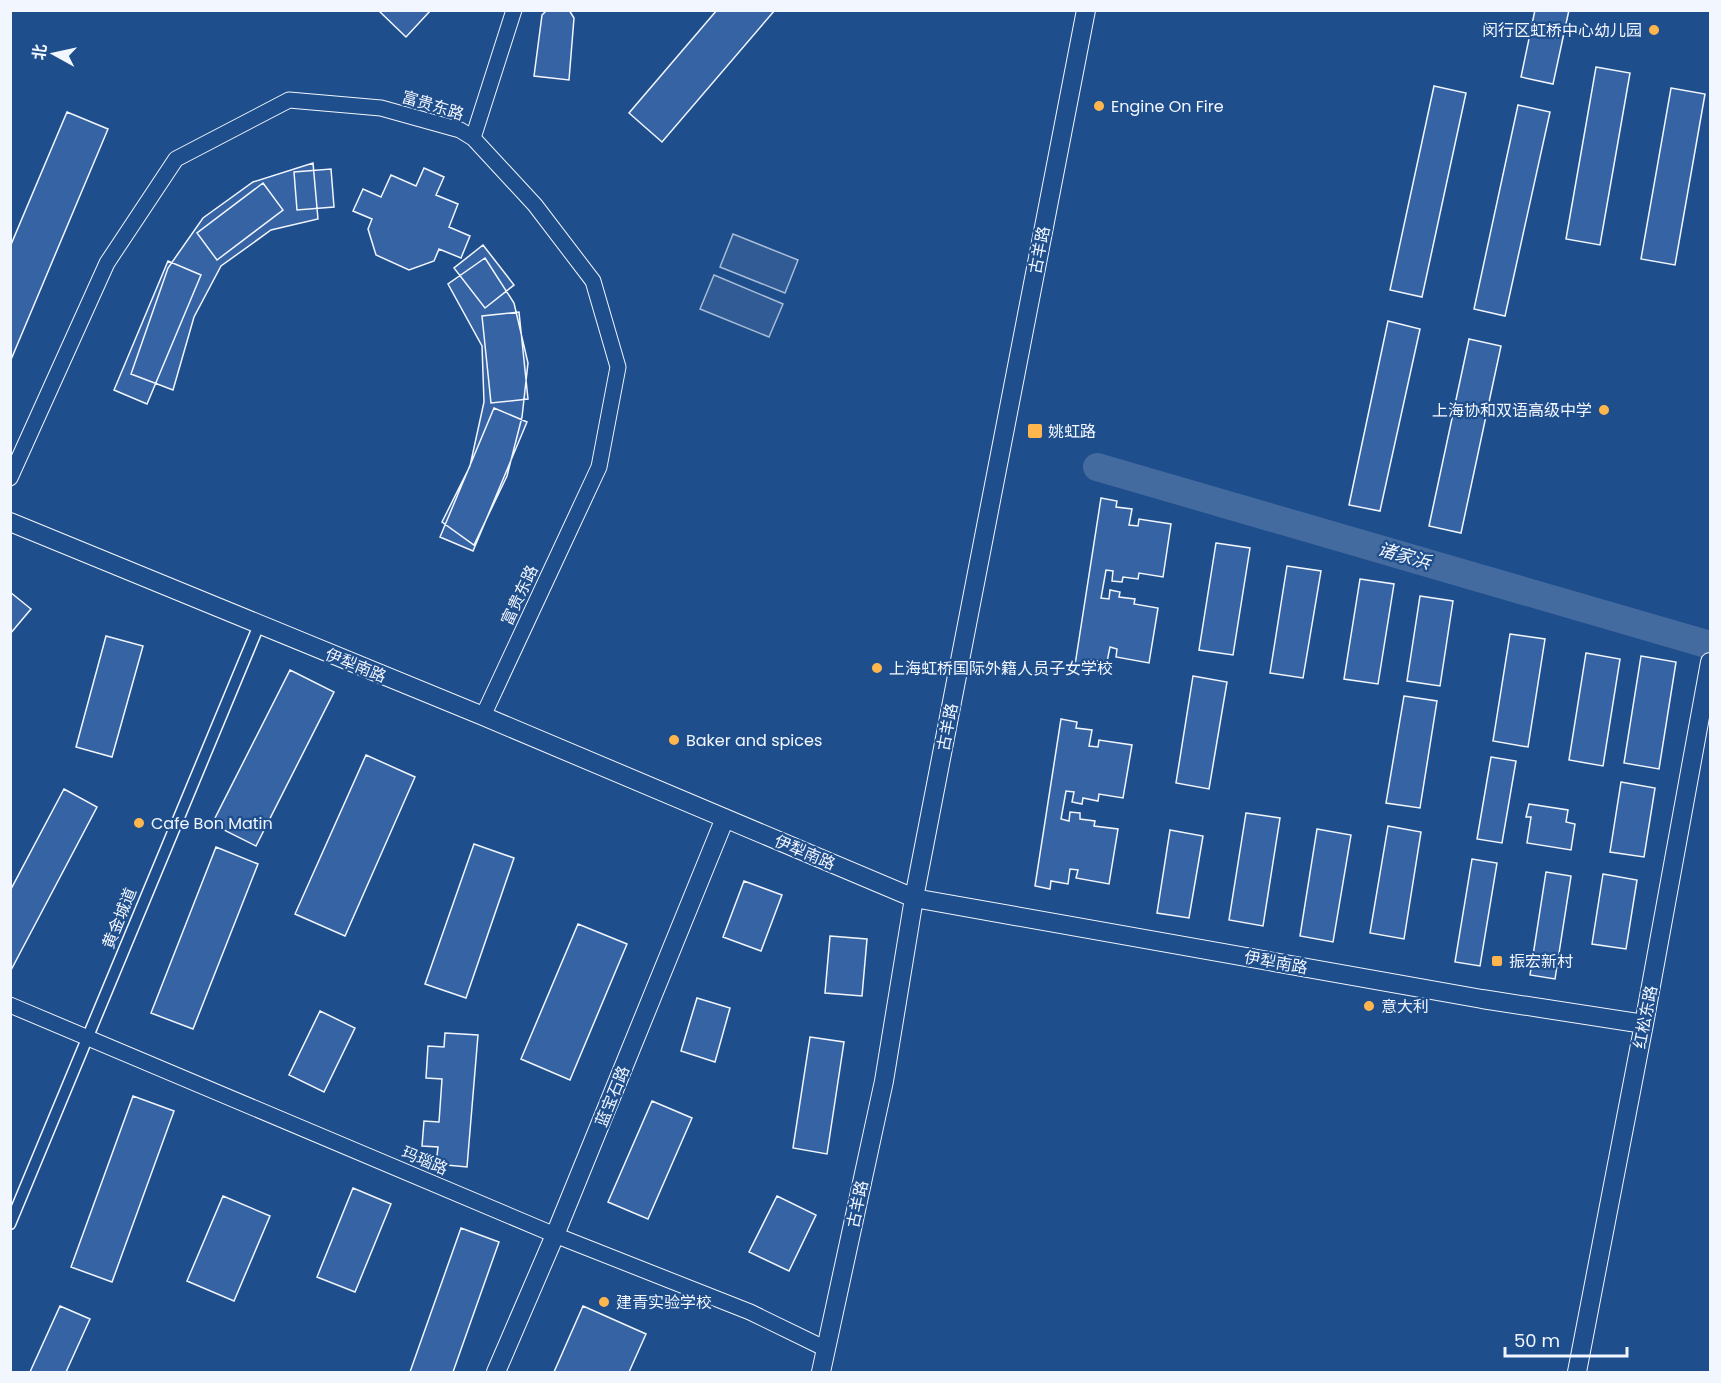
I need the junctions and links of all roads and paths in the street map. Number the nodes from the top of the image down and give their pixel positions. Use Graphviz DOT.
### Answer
graph roads {
  1 [pos="514,10"];
  2 [pos="1086,10"];
  3 [pos="473,138"];
  4 [pos="10,478"];
  5 [pos="10,522"];
  6 [pos="259,625"];
  7 [pos="1710,663"];
  8 [pos="483,716"];
  9 [pos="725,818"];
  10 [pos="914,898"];
  11 [pos="10,1005"];
  12 [pos="1644,1024"];
  13 [pos="89,1038"];
  14 [pos="10,1224"];
  15 [pos="555,1235"];
  16 [pos="826,1349"];
  17 [pos="496,1372"];
  18 [pos="821,1372"];
  19 [pos="1577,1372"];
  1 -- 3 [label="street"];
  2 -- 10 [label="street, 古羊路"];
  3 -- 4 [label="street, 富贵东路"];
  3 -- 8 [label="street, 富贵东路"];
  5 -- 6 [label="street, 伊犁南路"];
  6 -- 8 [label="street, 伊犁南路"];
  6 -- 13 [label="street, 黄金城道"];
  7 -- 12 [label="street, 红松东路"];
  8 -- 9 [label="street, 伊犁南路"];
  9 -- 10 [label="street, 伊犁南路"];
  9 -- 15 [label="street, 蓝宝石路"];
  10 -- 12 [label="street, 伊犁南路"];
  10 -- 16 [label="street, 古羊路"];
  11 -- 13 [label="street, 玛瑙路"];
  12 -- 19 [label="street, 红松东路"];
  13 -- 14 [label="street, 黄金城道"];
  13 -- 15 [label="street, 玛瑙路"];
  15 -- 16 [label="street, 玛瑙路"];
  15 -- 17 [label="street, 蓝宝石路"];
  16 -- 18 [label="street, 古羊路"];
}
